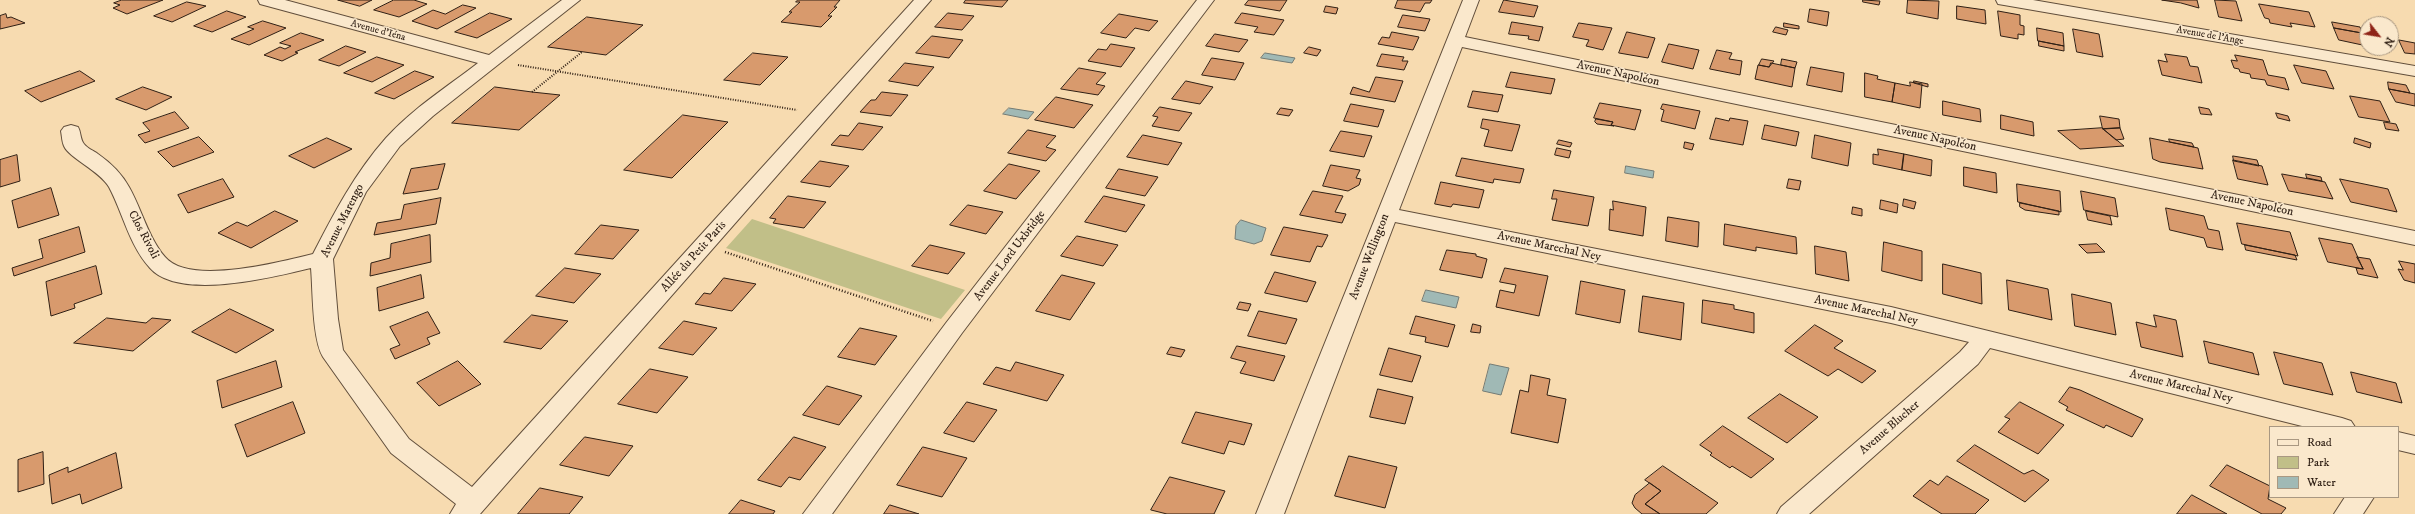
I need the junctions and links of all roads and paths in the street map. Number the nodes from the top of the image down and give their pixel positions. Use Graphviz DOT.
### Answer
graph roads {
  1 [pos="266,0"];
  2 [pos="572,0"];
  3 [pos="923,0"];
  4 [pos="1206,0"];
  5 [pos="1471,0"];
  6 [pos="2004,0"];
  7 [pos="1455,40"];
  8 [pos="582,52"];
  9 [pos="490,61"];
  10 [pos="557,71"];
  11 [pos="2415,71"];
  12 [pos="532,92"];
  13 [pos="821,114"];
  14 [pos="71,131"];
  15 [pos="1387,214"];
  16 [pos="2415,238"];
  17 [pos="706,245"];
  18 [pos="322,259"];
  19 [pos="954,328"];
  20 [pos="1985,338"];
  21 [pos="2338,426"];
  22 [pos="2399,441"];
  23 [pos="2415,445"];
  24 [pos="2359,498"];
  25 [pos="469,509"];
  26 [pos="817,514"];
  27 [pos="1270,514"];
  28 [pos="1791,514"];
  29 [pos="2348,514"];
  1 -- 9 [label="street, Avenue d'Iéna"];
  2 -- 9 [label="street, Avenue Marengo"];
  3 -- 13 [label="street, Allée du Petit Paris"];
  4 -- 19 [label="street, Avenue Lord Uxbridge"];
  5 -- 7 [label="street, Avenue Wellington"];
  6 -- 11 [label="street, Avenue de l'Ange"];
  7 -- 15 [label="street, Avenue Wellington"];
  7 -- 16 [label="street, Avenue Napoléon"];
  8 -- 10 [label="path"];
  9 -- 10 [label="path"];
  9 -- 18 [label="street, Avenue Marengo"];
  10 -- 12 [label="path"];
  10 -- 13 [label="path"];
  13 -- 17 [label="street, Allée du Petit Paris"];
  14 -- 18 [label="street, Clos Rivoli"];
  15 -- 20 [label="street, Avenue Marechal Ney"];
  15 -- 27 [label="street, Avenue Wellington"];
  17 -- 19 [label="path"];
  17 -- 25 [label="street, Allée du Petit Paris"];
  18 -- 25 [label="street, Avenue Marengo"];
  19 -- 26 [label="street, Avenue Lord Uxbridge"];
  20 -- 21 [label="street, Avenue Marechal Ney"];
  20 -- 28 [label="street, Avenue Blucher"];
  22 -- 23 [label="street"];
  24 -- 29 [label="street"];
}
